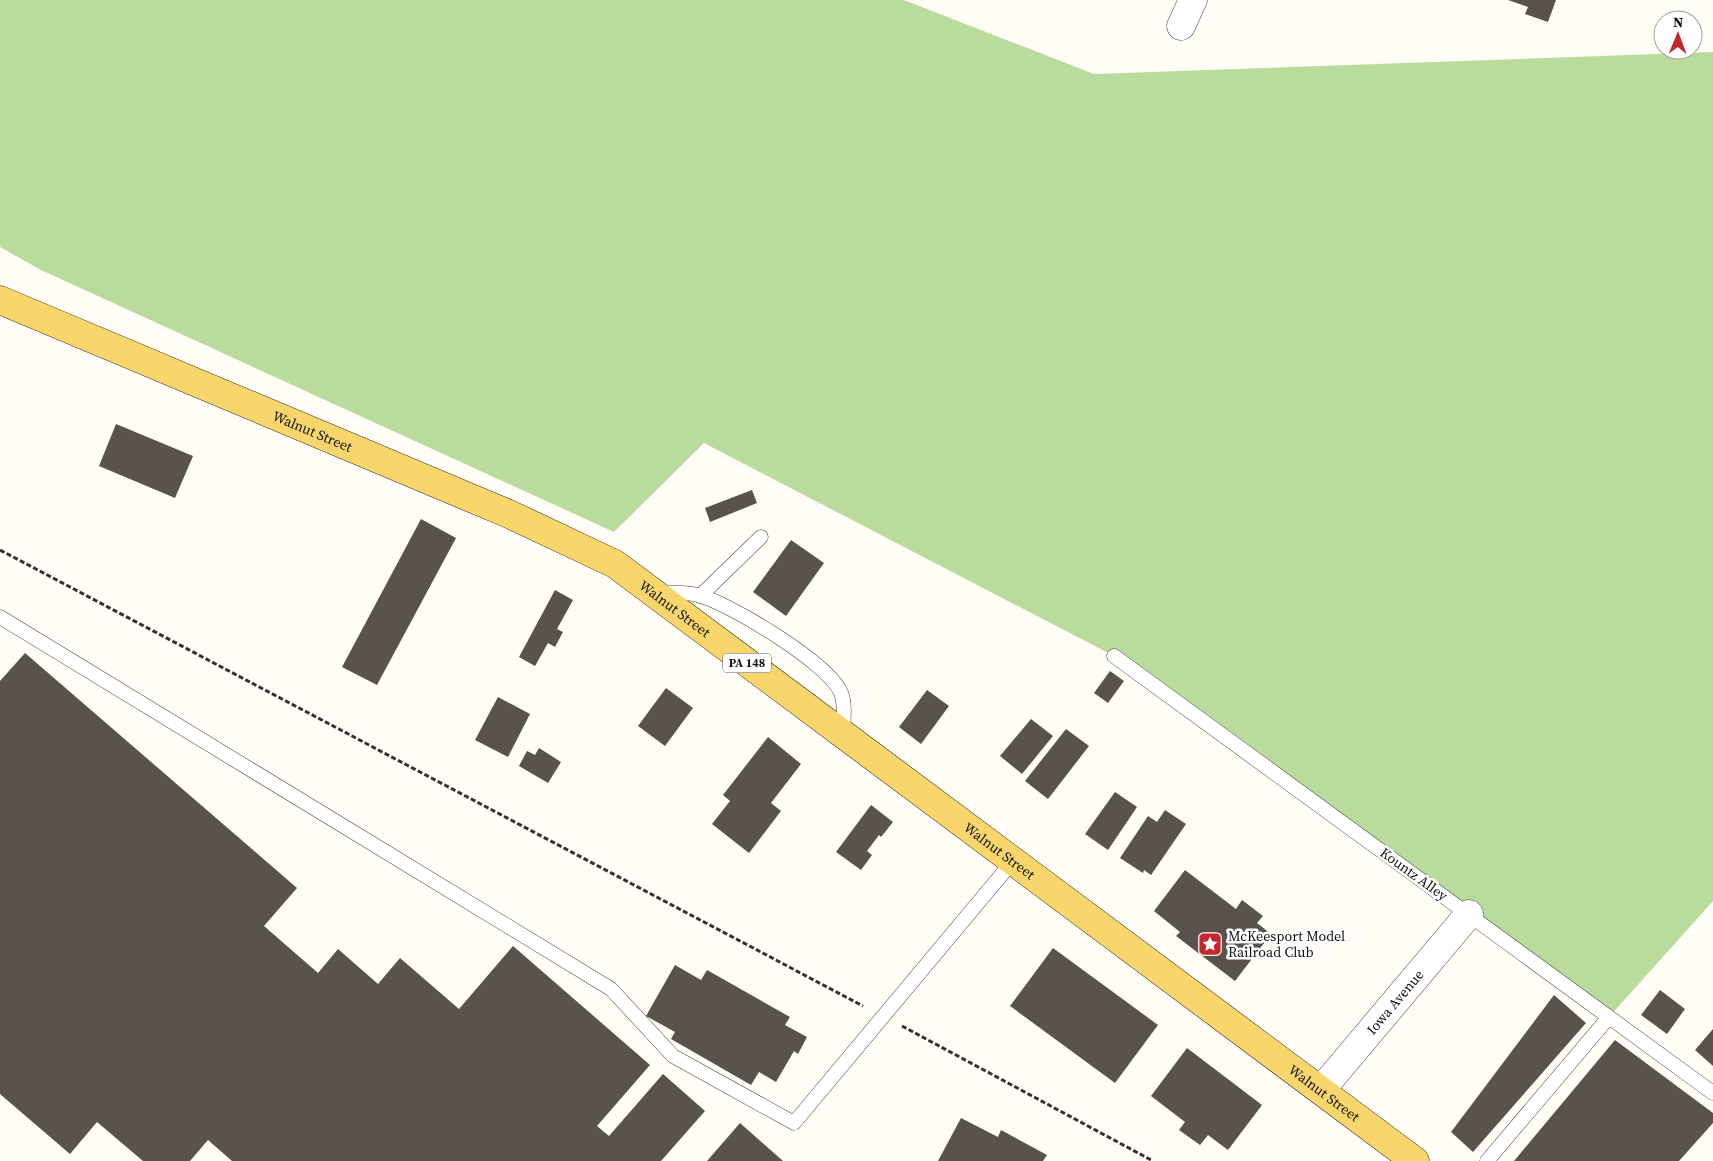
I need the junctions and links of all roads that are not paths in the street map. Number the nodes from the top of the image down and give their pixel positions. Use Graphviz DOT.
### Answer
graph roads {
  1 [pos="1194,0"];
  2 [pos="1181,26"];
  3 [pos="0,300"];
  4 [pos="761,537"];
  5 [pos="653,593"];
  6 [pos="700,596"];
  7 [pos="0,618"];
  8 [pos="1114,656"];
  9 [pos="843,735"];
  10 [pos="1014,861"];
  11 [pos="1469,914"];
  12 [pos="1608,1017"];
  13 [pos="1321,1090"];
  14 [pos="1713,1093"];
  15 [pos="1415,1161"];
  16 [pos="1487,1161"];
  1 -- 2 [label="street"];
  3 -- 5 [label="main road, Walnut Street / PA 148"];
  4 -- 6 [label="lane"];
  5 -- 6 [label="lane"];
  5 -- 9 [label="main road, Walnut Street / PA 148"];
  6 -- 9 [label="lane"];
  7 -- 10 [label="lane"];
  8 -- 11 [label="lane, Kountz Alley"];
  9 -- 10 [label="main road, Walnut Street / PA 148"];
  10 -- 13 [label="main road, Walnut Street / PA 148"];
  11 -- 12 [label="lane, Kountz Alley"];
  11 -- 13 [label="street, Iowa Avenue"];
  12 -- 14 [label="lane, Kountz Alley"];
  12 -- 16 [label="lane"];
  13 -- 15 [label="main road, Walnut Street / PA 148"];
}
